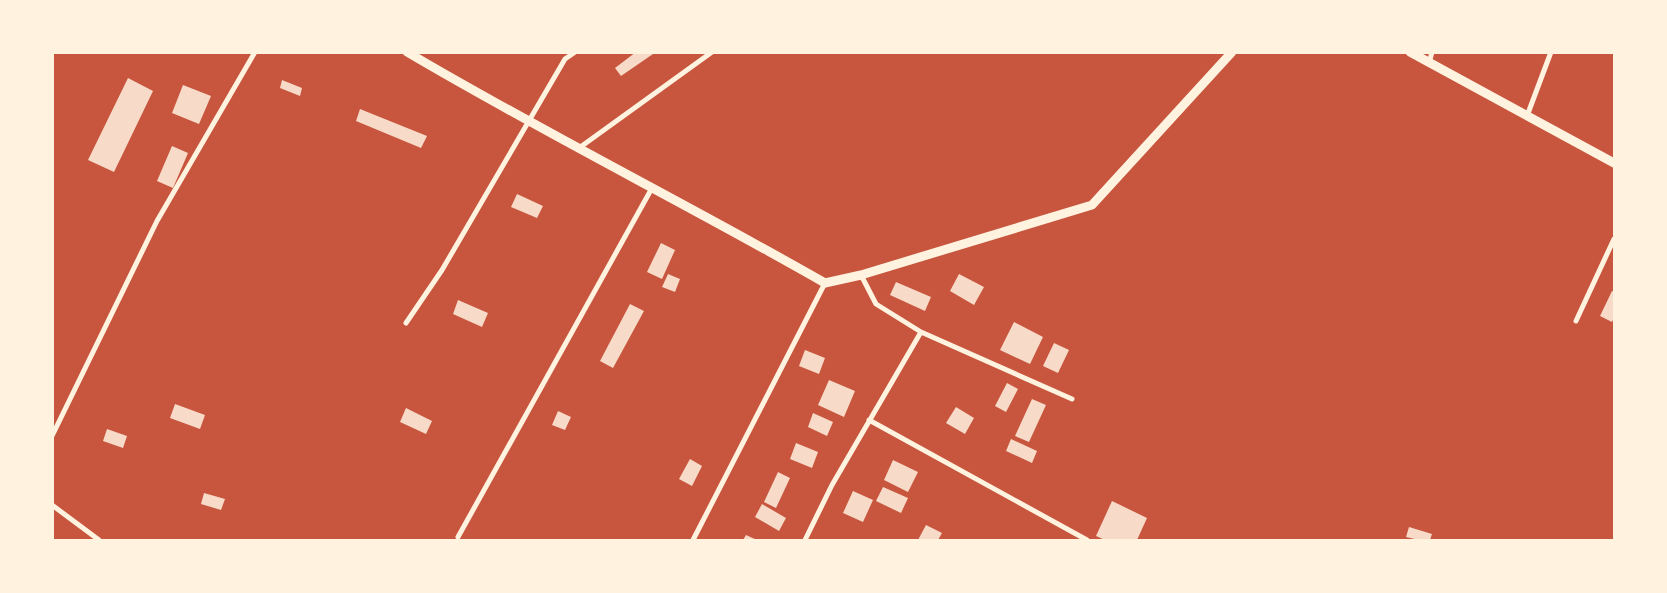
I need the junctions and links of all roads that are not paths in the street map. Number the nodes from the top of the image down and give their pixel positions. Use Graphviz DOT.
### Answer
graph roads {
  1 [pos="255,52"];
  2 [pos="407,52"];
  3 [pos="575,52"];
  4 [pos="712,52"];
  5 [pos="1232,52"];
  6 [pos="1410,52"];
  7 [pos="1432,52"];
  8 [pos="1551,52"];
  9 [pos="1429,62"];
  10 [pos="1527,116"];
  11 [pos="527,121"];
  12 [pos="579,148"];
  13 [pos="1614,163"];
  14 [pos="652,187"];
  15 [pos="1614,239"];
  16 [pos="861,275"];
  17 [pos="825,283"];
  18 [pos="1576,321"];
  19 [pos="406,323"];
  20 [pos="921,332"];
  21 [pos="1072,399"];
  22 [pos="869,420"];
  23 [pos="52,436"];
  24 [pos="52,505"];
  25 [pos="458,537"];
  26 [pos="99,540"];
  27 [pos="693,540"];
  28 [pos="806,540"];
  29 [pos="1087,540"];
  1 -- 23 [label="street"];
  2 -- 11 [label="street"];
  3 -- 11 [label="street"];
  4 -- 12 [label="street"];
  5 -- 16 [label="street"];
  6 -- 9 [label="street"];
  7 -- 9 [label="street"];
  8 -- 10 [label="street"];
  9 -- 10 [label="street"];
  10 -- 13 [label="street"];
  11 -- 12 [label="street"];
  11 -- 19 [label="street"];
  12 -- 14 [label="street"];
  14 -- 17 [label="street"];
  14 -- 25 [label="street"];
  15 -- 18 [label="street"];
  16 -- 17 [label="street"];
  16 -- 20 [label="street"];
  17 -- 27 [label="street"];
  20 -- 21 [label="street"];
  20 -- 22 [label="street"];
  22 -- 28 [label="street"];
  22 -- 29 [label="street"];
  24 -- 26 [label="street"];
}
